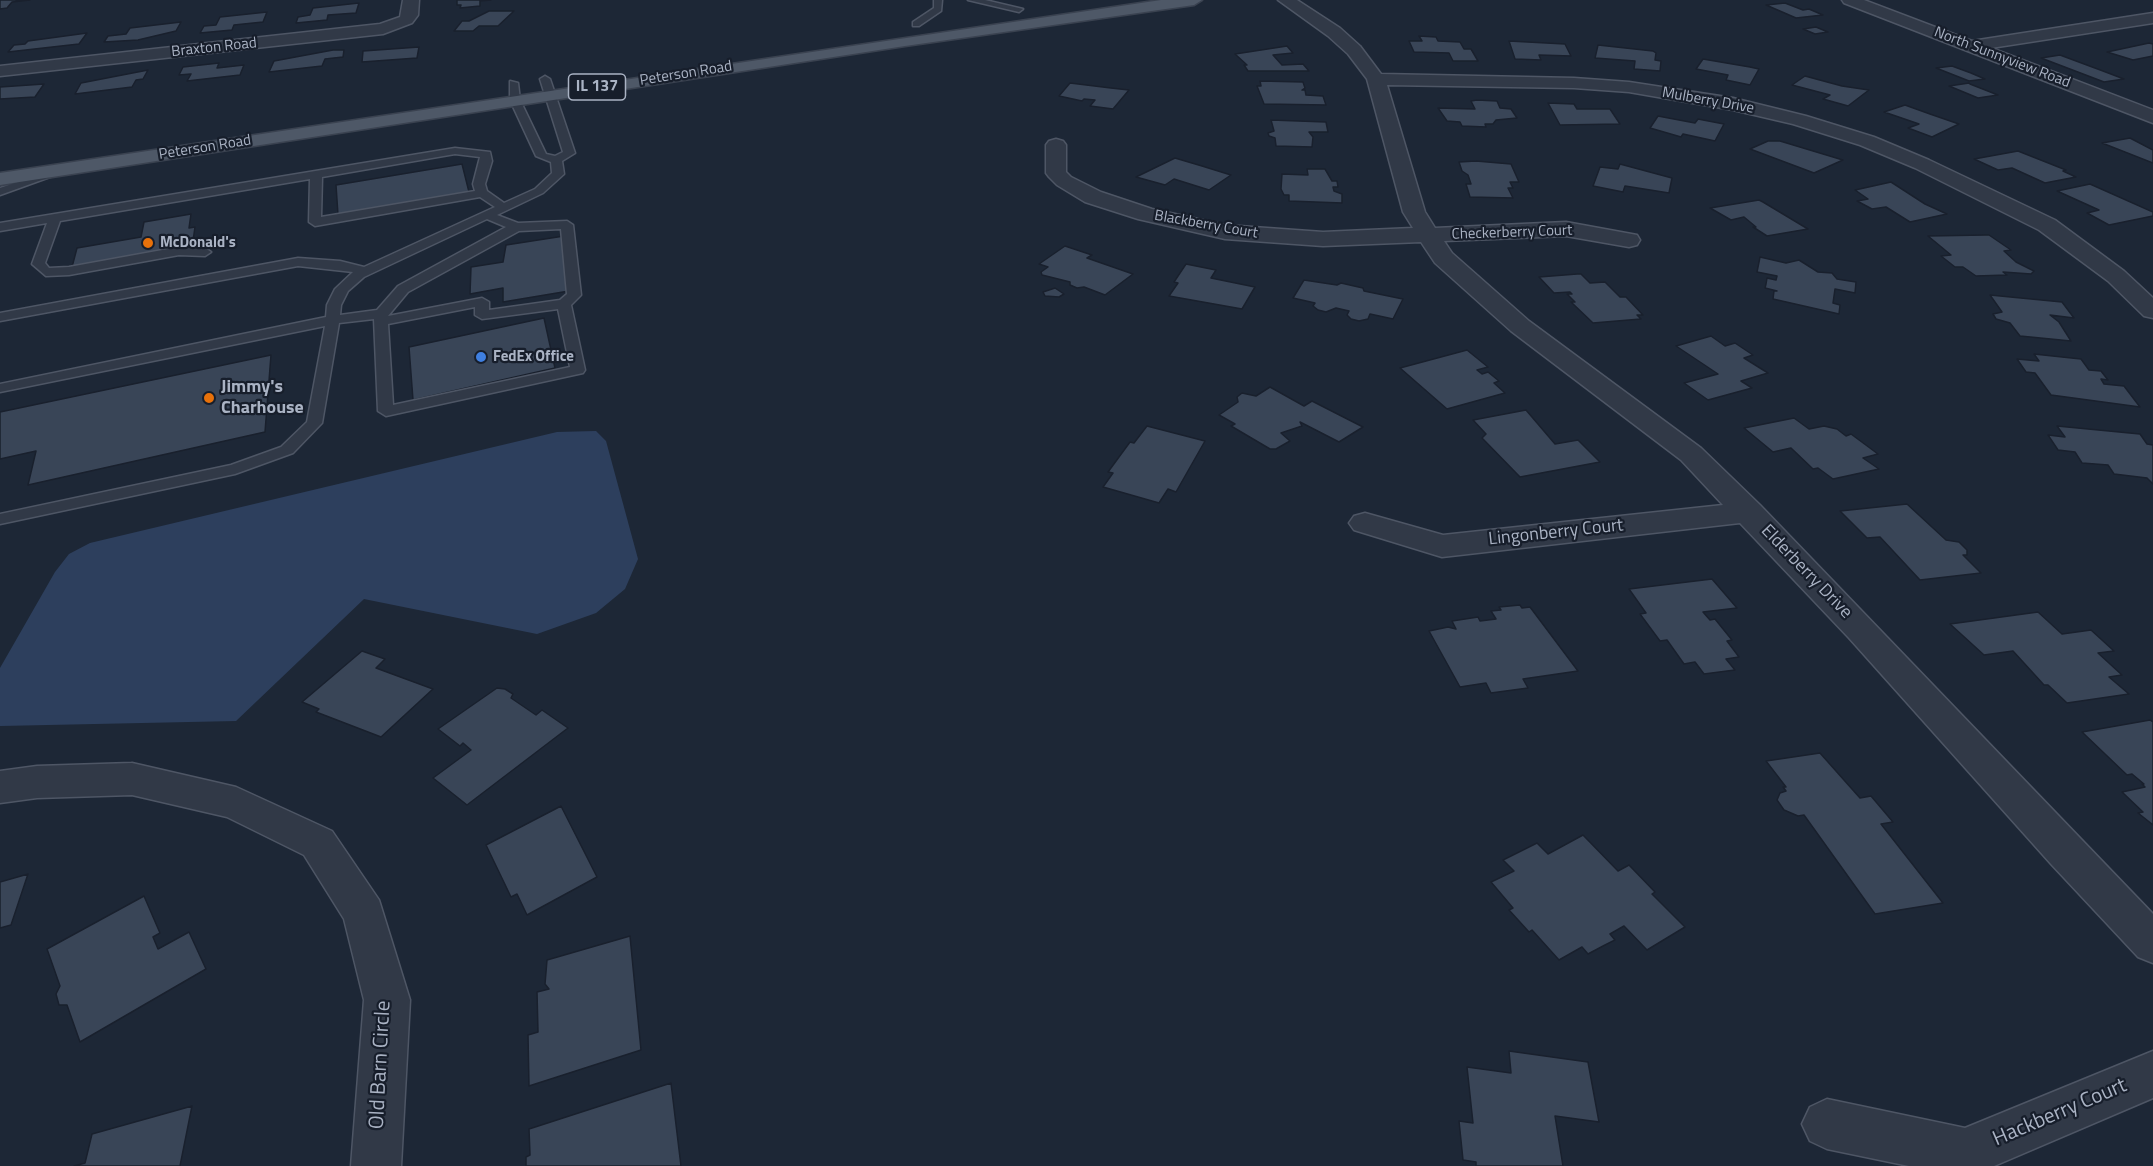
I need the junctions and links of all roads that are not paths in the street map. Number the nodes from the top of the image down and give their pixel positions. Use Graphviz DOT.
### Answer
graph roads {
  1 [pos="411,0"];
  2 [pos="938,0"];
  3 [pos="972,0"];
  4 [pos="1088,0"];
  5 [pos="1194,0"];
  6 [pos="1286,0"];
  7 [pos="1850,0"];
  8 [pos="1019,9"];
  9 [pos="2153,18"];
  10 [pos="916,24"];
  11 [pos="1971,46"];
  12 [pos="0,71"];
  13 [pos="1376,79"];
  14 [pos="548,86"];
  15 [pos="514,92"];
  16 [pos="2153,117"];
  17 [pos="186,132"];
  18 [pos="1056,146"];
  19 [pos="556,160"];
  20 [pos="88,166"];
  21 [pos="316,174"];
  22 [pos="0,180"];
  23 [pos="0,192"];
  24 [pos="482,193"];
  25 [pos="504,208"];
  26 [pos="487,215"];
  27 [pos="55,218"];
  28 [pos="0,227"];
  29 [pos="516,227"];
  30 [pos="1429,236"];
  31 [pos="1629,240"];
  32 [pos="205,252"];
  33 [pos="365,271"];
  34 [pos="564,304"];
  35 [pos="2153,311"];
  36 [pos="0,317"];
  37 [pos="381,317"];
  38 [pos="333,320"];
  39 [pos="0,388"];
  40 [pos="1749,512"];
  41 [pos="0,519"];
  42 [pos="1365,524"];
  43 [pos="0,787"];
  44 [pos="2153,943"];
  45 [pos="2153,1074"];
  46 [pos="1827,1124"];
  47 [pos="376,1166"];
  1 -- 12 [label="street, Braxton Road"];
  2 -- 10 [label="lane"];
  3 -- 8 [label="lane"];
  4 -- 8 [label="main road, Peterson Road / IL 137"];
  5 -- 14 [label="main road, Peterson Road / IL 137"];
  6 -- 13 [label="street"];
  7 -- 11 [label="street, North Sunnyview Road"];
  8 -- 10 [label="main road, Peterson Road / IL 137"];
  9 -- 11 [label="street"];
  10 -- 14 [label="main road, Peterson Road / IL 137"];
  11 -- 16 [label="street, North Sunnyview Road"];
  13 -- 30 [label="street"];
  13 -- 35 [label="street, Mulberry Drive"];
  14 -- 15 [label="main road, Peterson Road / IL 137"];
  14 -- 19 [label="lane"];
  15 -- 17 [label="main road, Peterson Road / IL 137"];
  15 -- 19 [label="lane"];
  15 -- 20 [label="main road, Peterson Road / IL 137"];
  18 -- 30 [label="street, Blackberry Court"];
  19 -- 25 [label="lane"];
  20 -- 22 [label="main road, Peterson Road / IL 137"];
  20 -- 23 [label="lane"];
  21 -- 24 [label="lane"];
  21 -- 24 [label="lane"];
  21 -- 27 [label="lane"];
  24 -- 25 [label="lane"];
  25 -- 26 [label="lane"];
  26 -- 29 [label="lane"];
  26 -- 33 [label="lane"];
  27 -- 28 [label="lane"];
  27 -- 32 [label="lane"];
  29 -- 34 [label="lane"];
  29 -- 37 [label="lane"];
  30 -- 31 [label="street, Checkerberry Court"];
  30 -- 40 [label="street, Elderberry Drive"];
  33 -- 36 [label="lane"];
  33 -- 38 [label="lane"];
  34 -- 37 [label="lane"];
  34 -- 37 [label="lane"];
  37 -- 38 [label="lane"];
  38 -- 39 [label="lane"];
  38 -- 41 [label="lane"];
  40 -- 42 [label="street, Lingonberry Court"];
  40 -- 44 [label="street, Elderberry Drive"];
  43 -- 47 [label="street, Old Barn Circle"];
  45 -- 46 [label="street, Hackberry Court"];
}
